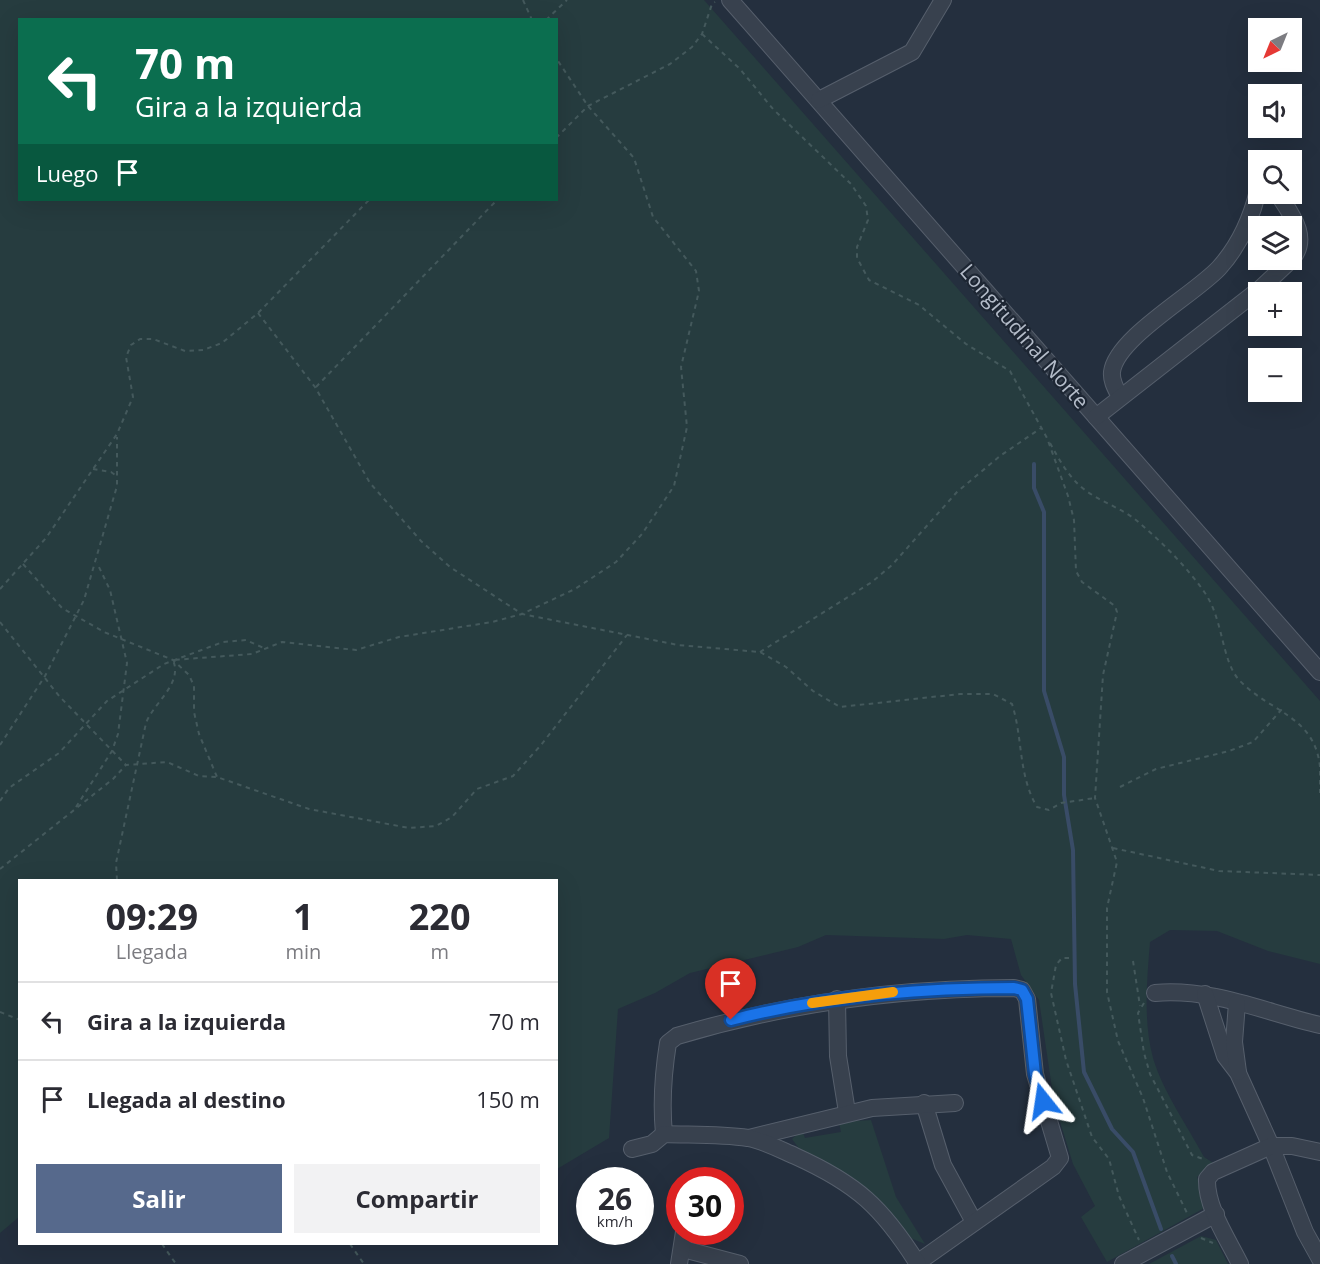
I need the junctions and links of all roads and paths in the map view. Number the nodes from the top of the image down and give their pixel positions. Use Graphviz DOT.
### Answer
graph roads {
  1 [pos="523,0"];
  2 [pos="567,0"];
  3 [pos="718,0"];
  4 [pos="730,0"];
  5 [pos="943,0"];
  6 [pos="531,18"];
  7 [pos="548,18"];
  8 [pos="702,34"];
  9 [pos="558,61"];
  10 [pos="819,100"];
  11 [pos="588,105"];
  12 [pos="558,136"];
  13 [pos="368,201"];
  14 [pos="496,201"];
  15 [pos="1255,204"];
  16 [pos="1280,270"];
  17 [pos="258,313"];
  18 [pos="315,387"];
  19 [pos="1120,398"];
  20 [pos="1096,417"];
  21 [pos="1041,428"];
  22 [pos="117,434"];
  23 [pos="1047,438"];
  24 [pos="93,469"];
  25 [pos="118,477"];
  26 [pos="97,563"];
  27 [pos="23,564"];
  28 [pos="0,589"];
  29 [pos="522,614"];
  30 [pos="77,616"];
  31 [pos="0,622"];
  32 [pos="627,635"];
  33 [pos="123,638"];
  34 [pos="266,649"];
  35 [pos="760,652"];
  36 [pos="173,660"];
  37 [pos="1320,672"];
  38 [pos="45,676"];
  39 [pos="122,689"];
  40 [pos="1282,709"];
  41 [pos="85,724"];
  42 [pos="0,745"];
  43 [pos="112,751"];
  44 [pos="136,762"];
  45 [pos="126,765"];
  46 [pos="1320,769"];
  47 [pos="217,777"];
  48 [pos="1120,787"];
  49 [pos="1320,793"];
  50 [pos="1095,798"];
  51 [pos="0,801"];
  52 [pos="74,810"];
  53 [pos="1113,848"];
  54 [pos="0,869"];
  55 [pos="1320,875"];
  56 [pos="117,879"];
  57 [pos="1069,958"];
  58 [pos="1133,961"];
  59 [pos="1155,993"];
  60 [pos="1205,994"];
  61 [pos="837,999"];
  62 [pos="1238,1003"];
  63 [pos="1140,1006"];
  64 [pos="0,1012"];
  65 [pos="18,1019"];
  66 [pos="1320,1025"];
  67 [pos="1238,1073"];
  68 [pos="924,1103"];
  69 [pos="955,1103"];
  70 [pos="847,1112"];
  71 [pos="796,1126"];
  72 [pos="664,1134"];
  73 [pos="749,1138"];
  74 [pos="1271,1146"];
  75 [pos="632,1149"];
  76 [pos="1320,1152"];
  77 [pos="794,1156"];
  78 [pos="1225,1167"];
  79 [pos="1216,1215"];
  80 [pos="974,1222"];
  81 [pos="1195,1226"];
  82 [pos="163,1245"];
  83 [pos="351,1245"];
  84 [pos="1141,1246"];
  85 [pos="681,1257"];
  86 [pos="1320,1259"];
  87 [pos="176,1264"];
  88 [pos="364,1264"];
  89 [pos="740,1264"];
  90 [pos="917,1264"];
  91 [pos="1123,1264"];
  92 [pos="1240,1264"];
  1 -- 6 [label="path"];
  2 -- 7 [label="path"];
  3 -- 8 [label="path"];
  4 -- 10 [label="street, Longitudinal Norte"];
  5 -- 10 [label="street"];
  8 -- 11 [label="path"];
  8 -- 21 [label="path"];
  9 -- 11 [label="path"];
  10 -- 20 [label="street, Longitudinal Norte"];
  11 -- 12 [label="path"];
  11 -- 29 [label="path"];
  13 -- 17 [label="path"];
  14 -- 18 [label="path"];
  15 -- 19 [label="street"];
  16 -- 19 [label="street"];
  17 -- 18 [label="path"];
  17 -- 22 [label="path"];
  18 -- 29 [label="path"];
  19 -- 20 [label="street"];
  20 -- 37 [label="street, Longitudinal Norte"];
  21 -- 23 [label="path"];
  21 -- 35 [label="path"];
  22 -- 24 [label="path"];
  22 -- 25 [label="path"];
  23 -- 40 [label="path"];
  23 -- 50 [label="path"];
  24 -- 25 [label="path"];
  24 -- 27 [label="path"];
  25 -- 26 [label="path"];
  26 -- 30 [label="path"];
  26 -- 33 [label="path"];
  27 -- 28 [label="path"];
  27 -- 30 [label="path"];
  29 -- 32 [label="path"];
  29 -- 34 [label="path"];
  30 -- 33 [label="path"];
  30 -- 38 [label="path"];
  31 -- 38 [label="path"];
  32 -- 35 [label="path"];
  32 -- 47 [label="path"];
  33 -- 36 [label="path"];
  33 -- 39 [label="path"];
  34 -- 36 [label="path"];
  34 -- 36 [label="path"];
  35 -- 50 [label="path"];
  36 -- 39 [label="path"];
  36 -- 44 [label="path"];
  36 -- 47 [label="path"];
  38 -- 41 [label="path"];
  38 -- 42 [label="path"];
  39 -- 41 [label="path"];
  39 -- 43 [label="path"];
  40 -- 46 [label="path"];
  40 -- 48 [label="path"];
  41 -- 43 [label="path"];
  41 -- 51 [label="path"];
  43 -- 45 [label="path"];
  43 -- 52 [label="path"];
  44 -- 45 [label="path"];
  44 -- 47 [label="path"];
  44 -- 56 [label="path"];
  45 -- 52 [label="path"];
  46 -- 49 [label="path"];
  50 -- 53 [label="path"];
  52 -- 54 [label="path"];
  53 -- 55 [label="path"];
  53 -- 81 [label="path"];
  57 -- 84 [label="path"];
  58 -- 63 [label="path"];
  59 -- 60 [label="street"];
  59 -- 63 [label="path"];
  60 -- 62 [label="street"];
  60 -- 67 [label="street"];
  61 -- 70 [label="street"];
  61 -- 72 [label="street"];
  61 -- 80 [label="street"];
  62 -- 66 [label="street"];
  62 -- 67 [label="street"];
  63 -- 78 [label="path"];
  64 -- 65 [label="path"];
  67 -- 74 [label="street"];
  68 -- 69 [label="street"];
  68 -- 70 [label="street"];
  68 -- 80 [label="street"];
  70 -- 71 [label="street"];
  71 -- 73 [label="street"];
  71 -- 77 [label="street"];
  72 -- 73 [label="street"];
  72 -- 75 [label="street"];
  73 -- 77 [label="street"];
  74 -- 76 [label="street"];
  74 -- 78 [label="street"];
  74 -- 86 [label="street"];
  77 -- 90 [label="street"];
  78 -- 79 [label="street"];
  79 -- 81 [label="street"];
  79 -- 92 [label="street"];
  80 -- 90 [label="street"];
  81 -- 91 [label="street"];
  82 -- 87 [label="path"];
  83 -- 88 [label="path"];
  85 -- 89 [label="street"];
}
